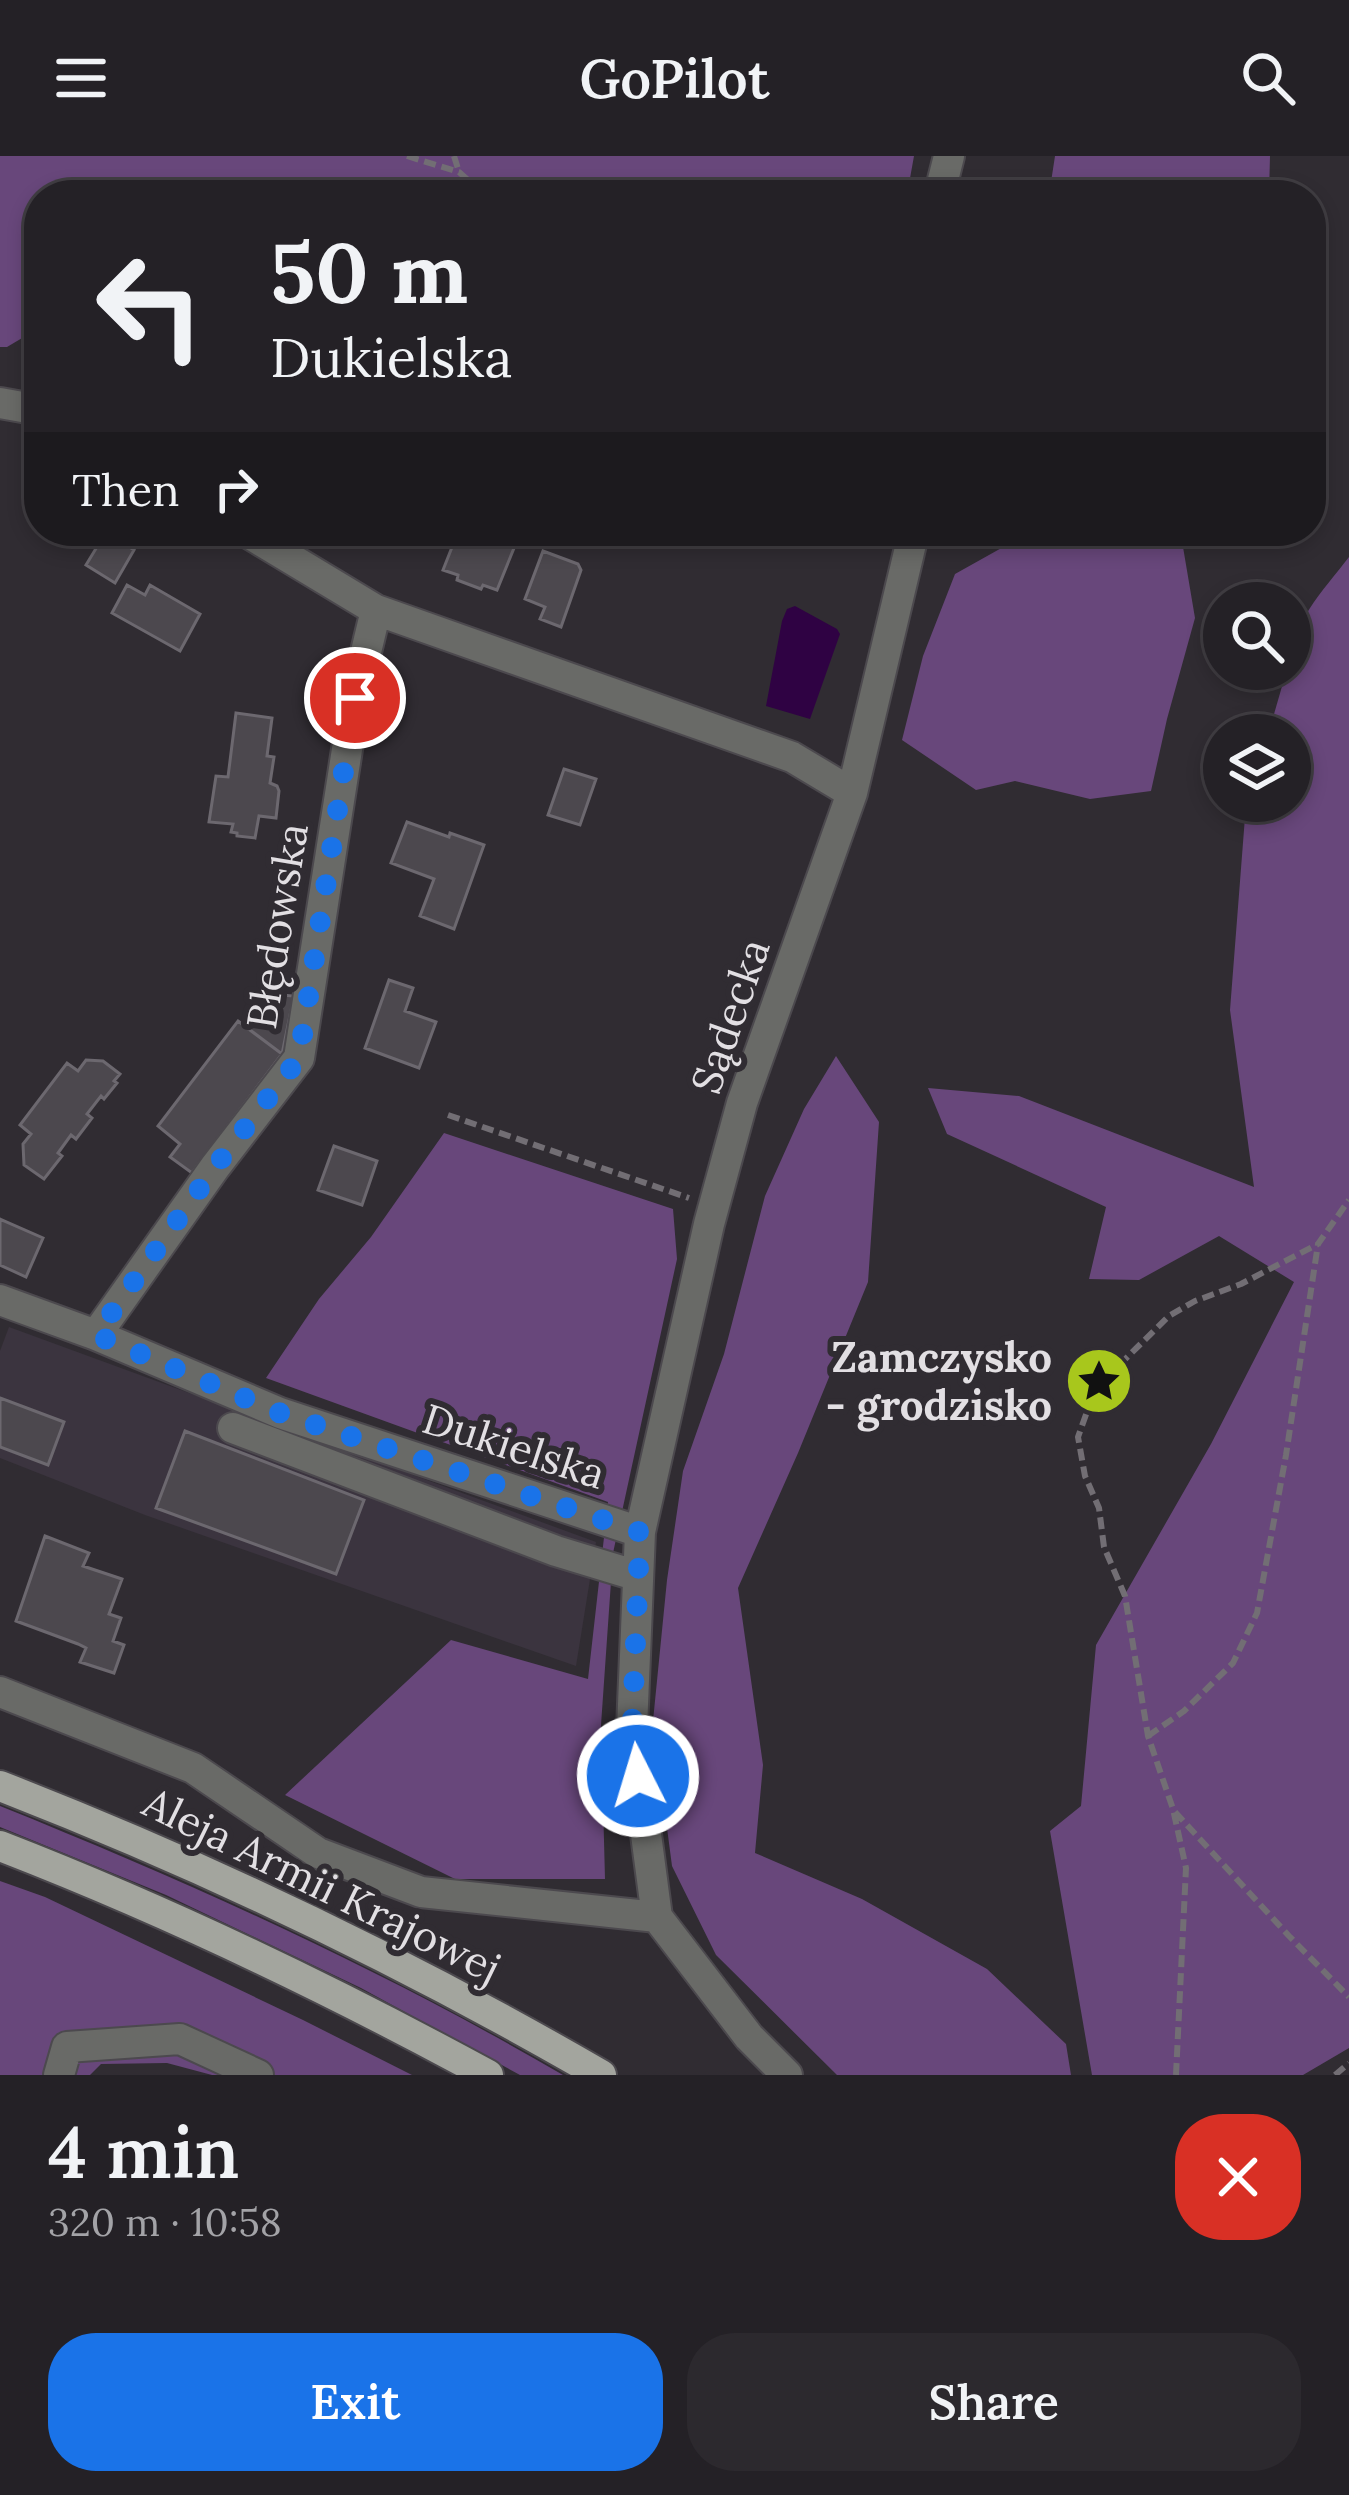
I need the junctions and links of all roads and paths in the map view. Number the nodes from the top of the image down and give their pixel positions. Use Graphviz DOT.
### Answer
graph roads {
  1 [pos="407,156"];
  2 [pos="454,156"];
  3 [pos="459,172"];
  4 [pos="468,180"];
  5 [pos="269,546"];
  6 [pos="910,546"];
  7 [pos="376,610"];
  8 [pos="852,794"];
  9 [pos="448,1115"];
  10 [pos="1349,1200"];
  11 [pos="715,1207"];
  12 [pos="1318,1244"];
  13 [pos="0,1300"];
  14 [pos="96,1335"];
  15 [pos="233,1428"];
  16 [pos="640,1532"];
  17 [pos="638,1576"];
  18 [pos="0,1692"];
  19 [pos="1148,1736"];
  20 [pos="0,1786"];
  21 [pos="1173,1809"];
  22 [pos="0,1846"];
  23 [pos="656,1917"];
  24 [pos="1349,1997"];
  25 [pos="1349,2063"];
  26 [pos="59,2075"];
  27 [pos="258,2075"];
  28 [pos="488,2075"];
  29 [pos="601,2075"];
  30 [pos="787,2075"];
  31 [pos="1176,2075"];
  32 [pos="1335,2075"];
  1 -- 3 [label="path"];
  2 -- 3 [label="path"];
  3 -- 4 [label="path"];
  5 -- 7 [label="street"];
  6 -- 8 [label="street, Sądecka"];
  7 -- 8 [label="street"];
  7 -- 14 [label="street, Błędowska"];
  8 -- 11 [label="street, Sądecka"];
  9 -- 11 [label="path"];
  10 -- 12 [label="path"];
  11 -- 16 [label="street, Sądecka"];
  12 -- 19 [label="path"];
  12 -- 19 [label="path"];
  13 -- 14 [label="street, Dukielska"];
  14 -- 16 [label="street, Dukielska"];
  15 -- 17 [label="street"];
  16 -- 17 [label="street, Dukielska"];
  17 -- 23 [label="street, Dukielska"];
  18 -- 23 [label="street"];
  19 -- 21 [label="path"];
  20 -- 29 [label="main road, Aleja Armii Krajowej"];
  21 -- 24 [label="path"];
  21 -- 31 [label="path"];
  22 -- 28 [label="main road"];
  23 -- 30 [label="street"];
  25 -- 32 [label="path"];
  26 -- 27 [label="street"];
}
